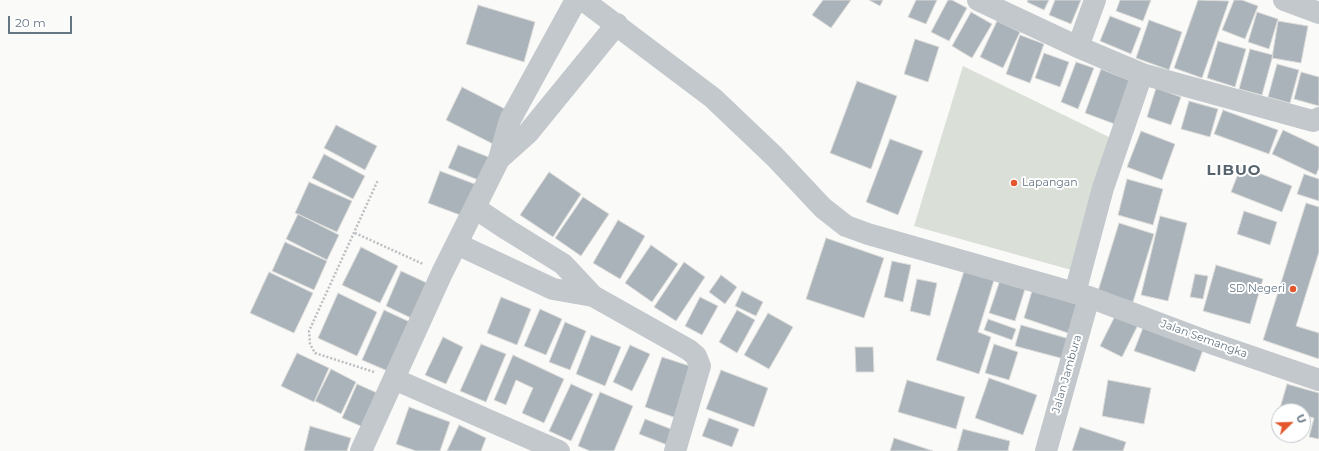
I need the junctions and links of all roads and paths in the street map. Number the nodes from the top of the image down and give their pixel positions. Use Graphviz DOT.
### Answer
graph roads {
  1 [pos="576,0"];
  2 [pos="978,0"];
  3 [pos="1096,0"];
  4 [pos="1284,0"];
  5 [pos="593,3"];
  6 [pos="1319,13"];
  7 [pos="617,24"];
  8 [pos="1078,47"];
  9 [pos="1142,74"];
  10 [pos="1319,118"];
  11 [pos="499,159"];
  12 [pos="378,180"];
  13 [pos="475,208"];
  14 [pos="508,230"];
  15 [pos="355,232"];
  16 [pos="456,244"];
  17 [pos="493,261"];
  18 [pos="442,273"];
  19 [pos="1082,295"];
  20 [pos="593,296"];
  21 [pos="394,379"];
  22 [pos="1319,380"];
  23 [pos="360,451"];
  24 [pos="559,451"];
  25 [pos="675,451"];
  26 [pos="1046,451"];
  1 -- 11 [label="street"];
  2 -- 8 [label="street"];
  3 -- 8 [label="street"];
  4 -- 6 [label="street"];
  5 -- 7 [label="street, Jalan Semangka"];
  7 -- 11 [label="street"];
  7 -- 19 [label="street, Jalan Semangka"];
  8 -- 9 [label="street"];
  9 -- 10 [label="street"];
  9 -- 19 [label="street, Jalan Jambura"];
  11 -- 13 [label="street"];
  12 -- 15 [label="path"];
  13 -- 14 [label="street"];
  13 -- 16 [label="street"];
  14 -- 17 [label="street"];
  14 -- 20 [label="street"];
  15 -- 18 [label="path"];
  15 -- 21 [label="path"];
  16 -- 17 [label="street"];
  16 -- 18 [label="street"];
  17 -- 20 [label="street"];
  18 -- 21 [label="street"];
  19 -- 22 [label="street, Jalan Semangka"];
  19 -- 26 [label="street, Jalan Jambura"];
  20 -- 25 [label="street"];
  21 -- 23 [label="street"];
  21 -- 24 [label="street"];
}
